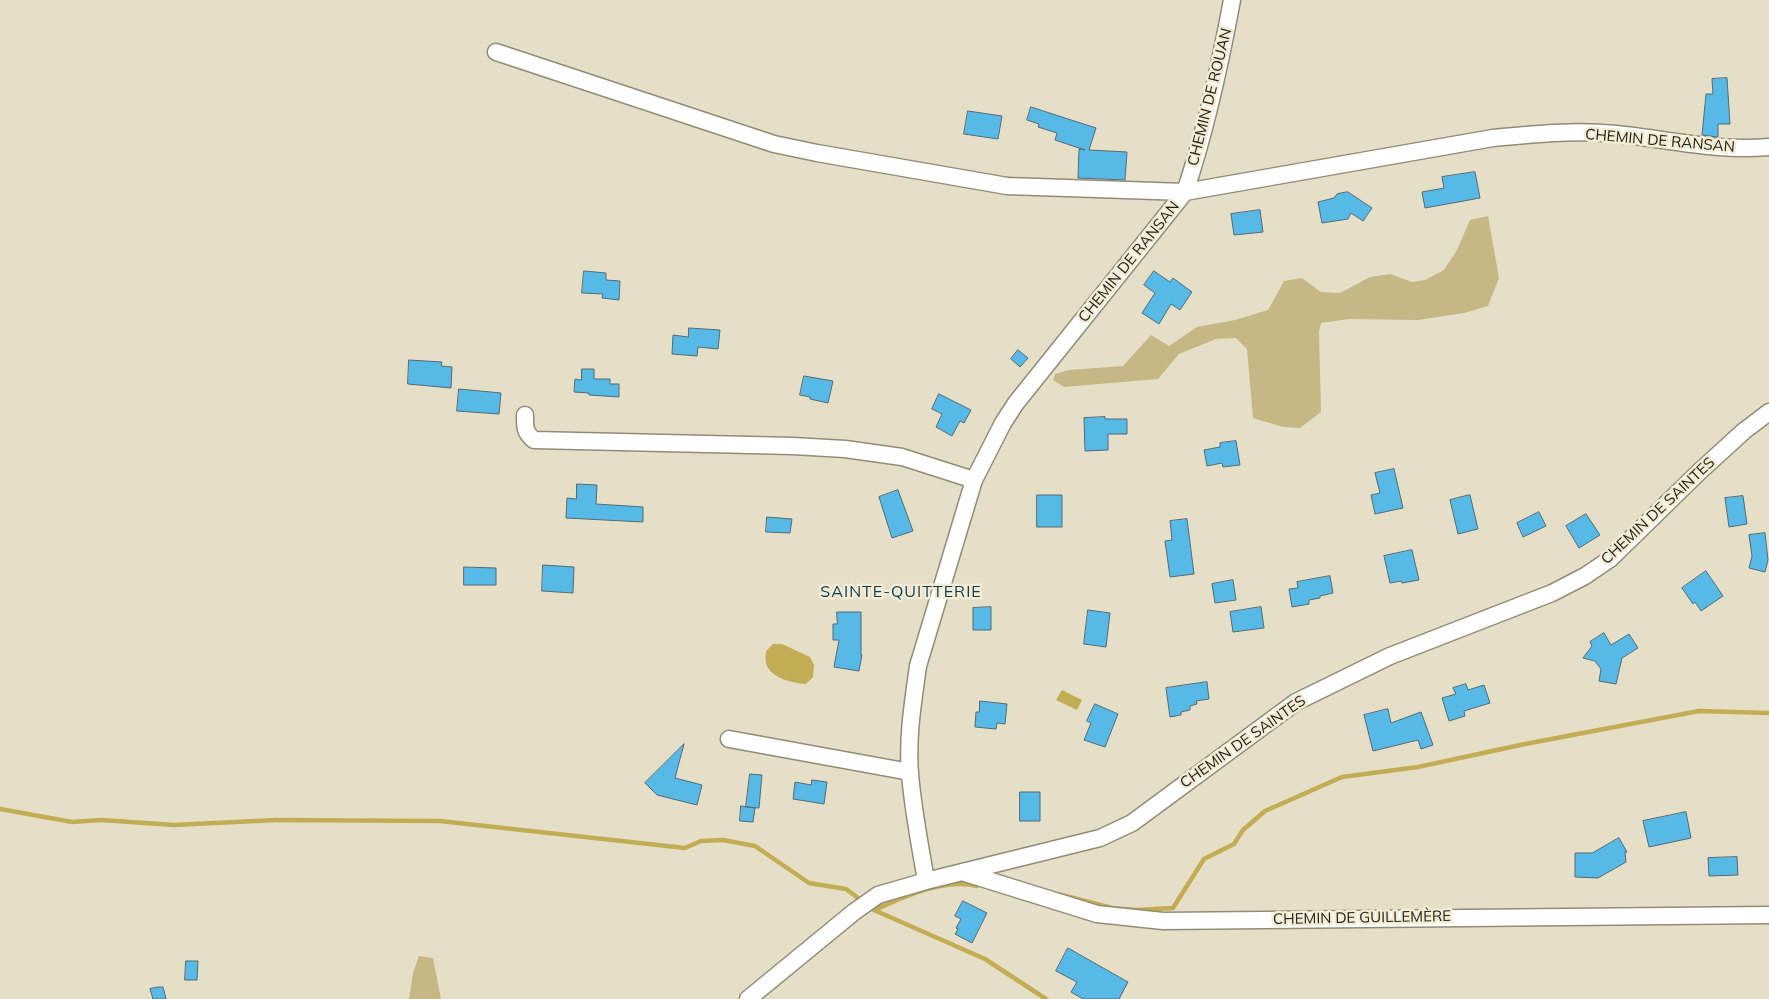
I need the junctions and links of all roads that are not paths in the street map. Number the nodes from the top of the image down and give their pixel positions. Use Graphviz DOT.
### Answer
graph roads {
  1 [pos="1232,0"];
  2 [pos="496,52"];
  3 [pos="1769,147"];
  4 [pos="1185,192"];
  5 [pos="1769,412"];
  6 [pos="525,415"];
  7 [pos="974,480"];
  8 [pos="729,739"];
  9 [pos="910,772"];
  10 [pos="962,872"];
  11 [pos="926,880"];
  12 [pos="1769,915"];
  13 [pos="748,999"];
  1 -- 4 [label="street, CHEMIN DE ROUAN"];
  2 -- 4 [label="street"];
  3 -- 4 [label="street, CHEMIN DE RANSAN"];
  4 -- 7 [label="street, CHEMIN DE RANSAN"];
  5 -- 10 [label="street, CHEMIN DE SAINTES"];
  6 -- 7 [label="street"];
  7 -- 9 [label="street, CHEMIN DE RANSAN"];
  8 -- 9 [label="street"];
  9 -- 11 [label="street, CHEMIN DE RANSAN"];
  10 -- 11 [label="street, CHEMIN DE SAINTES"];
  10 -- 12 [label="street, CHEMIN DE GUILLEMÈRE"];
  11 -- 13 [label="street, CHEMIN DE SAINTES"];
}
